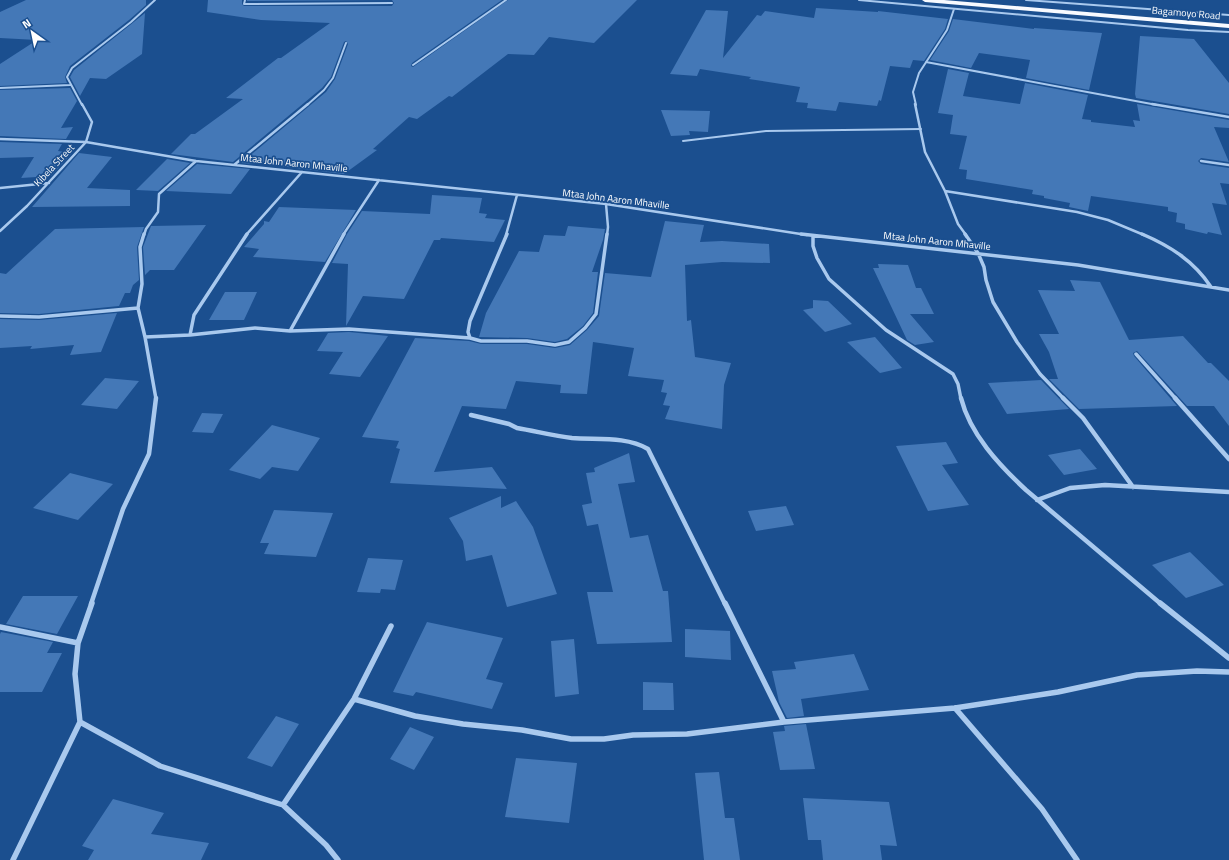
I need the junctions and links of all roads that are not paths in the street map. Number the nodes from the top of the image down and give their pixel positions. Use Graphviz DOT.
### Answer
graph roads {
  1 [pos="155,0"];
  2 [pos="245,0"];
  3 [pos="506,0"];
  4 [pos="859,0"];
  5 [pos="925,0"];
  6 [pos="1026,0"];
  7 [pos="392,3"];
  8 [pos="954,9"];
  9 [pos="1229,15"];
  10 [pos="1229,26"];
  11 [pos="1229,32"];
  12 [pos="346,43"];
  13 [pos="926,62"];
  14 [pos="413,65"];
  15 [pos="70,85"];
  16 [pos="0,88"];
  17 [pos="1229,117"];
  18 [pos="921,129"];
  19 [pos="0,139"];
  20 [pos="683,141"];
  21 [pos="86,142"];
  22 [pos="196,161"];
  23 [pos="1201,162"];
  24 [pos="234,165"];
  25 [pos="1229,165"];
  26 [pos="302,172"];
  27 [pos="379,180"];
  28 [pos="49,183"];
  29 [pos="0,188"];
  30 [pos="945,191"];
  31 [pos="517,195"];
  32 [pos="606,204"];
  33 [pos="0,231"];
  34 [pos="813,236"];
  35 [pos="978,253"];
  36 [pos="1211,287"];
  37 [pos="1229,290"];
  38 [pos="138,308"];
  39 [pos="0,316"];
  40 [pos="290,331"];
  41 [pos="190,335"];
  42 [pos="145,337"];
  43 [pos="470,338"];
  44 [pos="1136,354"];
  45 [pos="471,415"];
  46 [pos="1229,459"];
  47 [pos="1134,486"];
  48 [pos="1229,492"];
  49 [pos="1037,500"];
  50 [pos="391,626"];
  51 [pos="0,627"];
  52 [pos="78,643"];
  53 [pos="1229,658"];
  54 [pos="1229,672"];
  55 [pos="354,699"];
  56 [pos="956,708"];
  57 [pos="80,722"];
  58 [pos="784,722"];
  59 [pos="283,805"];
  60 [pos="13,860"];
  61 [pos="338,860"];
  62 [pos="1077,860"];
  1 -- 15 [label="street"];
  2 -- 7 [label="street"];
  3 -- 14 [label="street"];
  4 -- 8 [label="street"];
  5 -- 10 [label="highway, Bagamoyo Road"];
  6 -- 9 [label="street"];
  8 -- 11 [label="street"];
  8 -- 13 [label="street"];
  12 -- 24 [label="street"];
  13 -- 17 [label="street"];
  13 -- 18 [label="street"];
  15 -- 16 [label="street"];
  15 -- 21 [label="street, Kibela Street"];
  18 -- 20 [label="lane"];
  18 -- 30 [label="street"];
  19 -- 21 [label="street, Mtaa John Aaron Mhaville"];
  21 -- 22 [label="street, Mtaa John Aaron Mhaville"];
  21 -- 28 [label="street, Kibela Street"];
  22 -- 24 [label="street, Mtaa John Aaron Mhaville"];
  22 -- 38 [label="street"];
  23 -- 25 [label="street"];
  24 -- 26 [label="street, Mtaa John Aaron Mhaville"];
  26 -- 27 [label="street, Mtaa John Aaron Mhaville"];
  26 -- 41 [label="street"];
  27 -- 31 [label="street, Mtaa John Aaron Mhaville"];
  27 -- 40 [label="street"];
  28 -- 29 [label="street"];
  28 -- 33 [label="street, Kibela Street"];
  30 -- 35 [label="street"];
  30 -- 36 [label="street"];
  31 -- 32 [label="street, Mtaa John Aaron Mhaville"];
  31 -- 43 [label="street"];
  32 -- 34 [label="street, Mtaa John Aaron Mhaville"];
  32 -- 43 [label="street"];
  34 -- 35 [label="street, Mtaa John Aaron Mhaville"];
  34 -- 49 [label="street"];
  35 -- 36 [label="street, Mtaa John Aaron Mhaville"];
  35 -- 47 [label="street"];
  36 -- 37 [label="street, Mtaa John Aaron Mhaville"];
  38 -- 39 [label="street"];
  38 -- 42 [label="street"];
  40 -- 41 [label="street"];
  40 -- 43 [label="street"];
  41 -- 42 [label="street"];
  42 -- 52 [label="street"];
  44 -- 46 [label="street"];
  45 -- 58 [label="street"];
  47 -- 48 [label="street"];
  47 -- 49 [label="street"];
  49 -- 53 [label="street"];
  50 -- 55 [label="street"];
  51 -- 52 [label="street"];
  52 -- 57 [label="street"];
  54 -- 56 [label="street"];
  55 -- 58 [label="street"];
  55 -- 59 [label="street"];
  56 -- 58 [label="street"];
  56 -- 62 [label="street"];
  57 -- 59 [label="street"];
  57 -- 60 [label="street"];
  59 -- 61 [label="street"];
}
